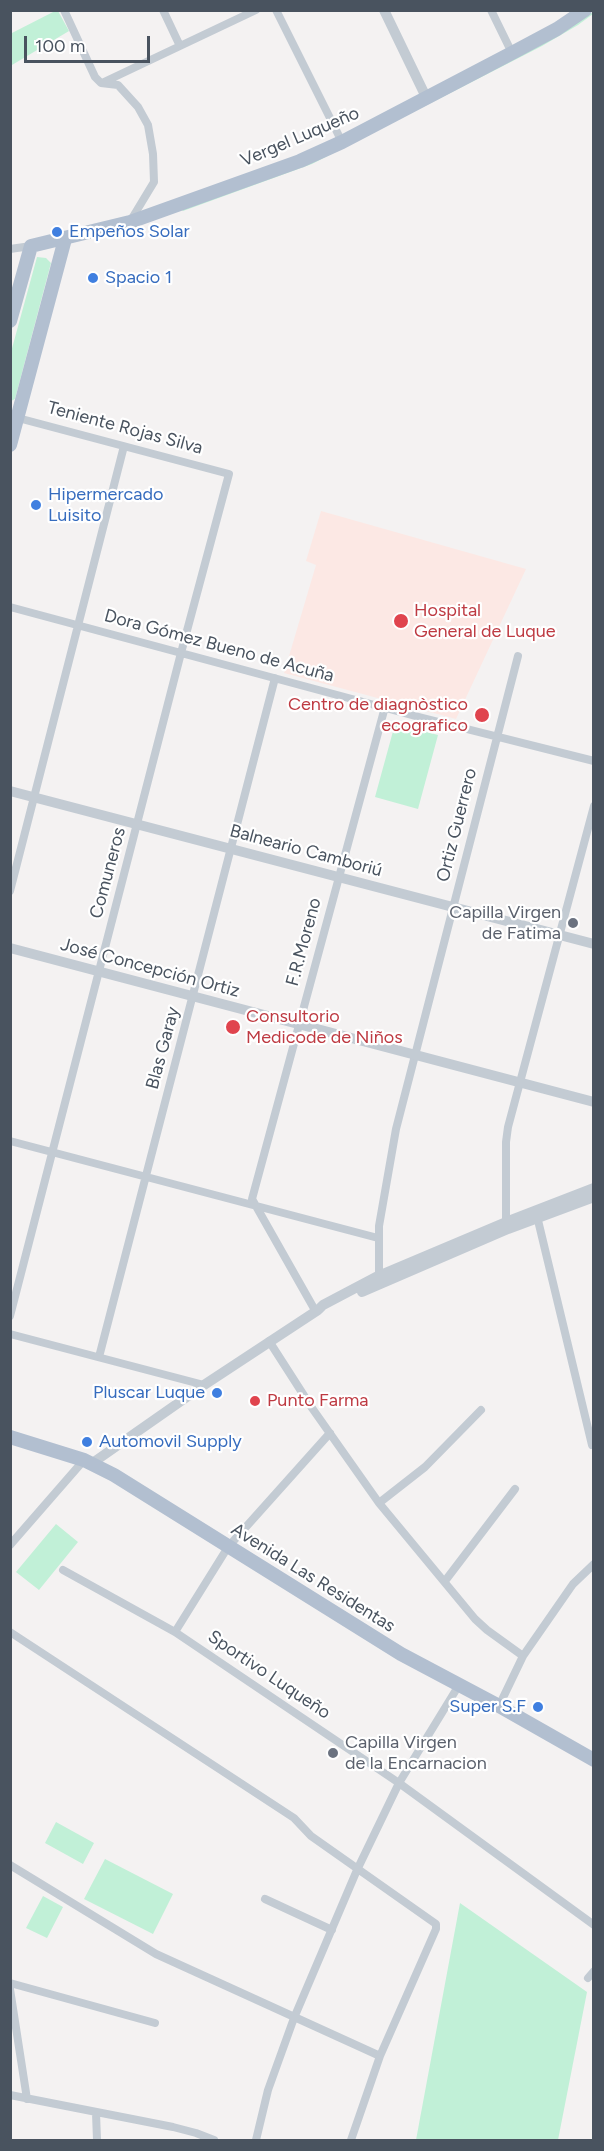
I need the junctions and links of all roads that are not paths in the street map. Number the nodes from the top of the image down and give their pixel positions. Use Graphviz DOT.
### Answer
graph roads {
  1 [pos="64,10"];
  2 [pos="163,10"];
  3 [pos="256,10"];
  4 [pos="276,10"];
  5 [pos="384,10"];
  6 [pos="491,10"];
  7 [pos="585,10"];
  8 [pos="180,46"];
  9 [pos="512,53"];
  10 [pos="101,83"];
  11 [pos="426,97"];
  12 [pos="342,142"];
  13 [pos="130,222"];
  14 [pos="65,239"];
  15 [pos="31,246"];
  16 [pos="10,249"];
  17 [pos="10,321"];
  18 [pos="14,417"];
  19 [pos="10,445"];
  20 [pos="124,446"];
  21 [pos="229,474"];
  22 [pos="10,607"];
  23 [pos="78,626"];
  24 [pos="181,652"];
  25 [pos="518,656"];
  26 [pos="275,678"];
  27 [pos="385,707"];
  28 [pos="498,735"];
  29 [pos="594,761"];
  30 [pos="10,791"];
  31 [pos="35,797"];
  32 [pos="594,806"];
  33 [pos="137,824"];
  34 [pos="231,848"];
  35 [pos="339,877"];
  36 [pos="10,891"];
  37 [pos="453,907"];
  38 [pos="559,935"];
  39 [pos="594,944"];
  40 [pos="10,948"];
  41 [pos="99,971"];
  42 [pos="193,996"];
  43 [pos="299,1024"];
  44 [pos="415,1055"];
  45 [pos="519,1082"];
  46 [pos="594,1102"];
  47 [pos="10,1141"];
  48 [pos="52,1152"];
  49 [pos="146,1177"];
  50 [pos="594,1188"];
  51 [pos="594,1197"];
  52 [pos="253,1205"];
  53 [pos="536,1214"];
  54 [pos="506,1222"];
  55 [pos="378,1238"];
  56 [pos="379,1280"];
  57 [pos="317,1311"];
  58 [pos="10,1316"];
  59 [pos="10,1334"];
  60 [pos="269,1341"];
  61 [pos="99,1357"];
  62 [pos="204,1385"];
  63 [pos="481,1410"];
  64 [pos="330,1433"];
  65 [pos="10,1437"];
  66 [pos="592,1445"];
  67 [pos="88,1462"];
  68 [pos="515,1489"];
  69 [pos="379,1503"];
  70 [pos="10,1545"];
  71 [pos="228,1547"];
  72 [pos="594,1564"];
  73 [pos="63,1570"];
  74 [pos="445,1581"];
  75 [pos="10,1632"];
  76 [pos="174,1632"];
  77 [pos="523,1656"];
  78 [pos="459,1686"];
  79 [pos="499,1706"];
  80 [pos="594,1760"];
  81 [pos="399,1783"];
  82 [pos="10,1864"];
  83 [pos="357,1870"];
  84 [pos="265,1899"];
  85 [pos="594,1925"];
  86 [pos="332,1930"];
  87 [pos="10,1983"];
  88 [pos="10,1989"];
  89 [pos="294,2018"];
  90 [pos="155,2023"];
  91 [pos="380,2056"];
  92 [pos="10,2095"];
  93 [pos="27,2099"];
  94 [pos="96,2113"];
  95 [pos="196,2137"];
  96 [pos="97,2140"];
  97 [pos="214,2140"];
  98 [pos="256,2140"];
  99 [pos="351,2140"];
  1 -- 10 [label="street"];
  2 -- 8 [label="street"];
  3 -- 8 [label="street"];
  4 -- 12 [label="street"];
  5 -- 11 [label="street"];
  6 -- 9 [label="street"];
  7 -- 9 [label="main road, Vergel Luqueño"];
  8 -- 10 [label="street"];
  9 -- 11 [label="main road, Vergel Luqueño"];
  10 -- 13 [label="street"];
  11 -- 12 [label="main road, Vergel Luqueño"];
  12 -- 13 [label="main road, Vergel Luqueño"];
  13 -- 14 [label="main road, Vergel Luqueño"];
  14 -- 15 [label="main road, Vergel Luqueño"];
  14 -- 18 [label="main road"];
  15 -- 16 [label="street, Vergel Luqueño"];
  15 -- 17 [label="main road"];
  18 -- 19 [label="main road"];
  18 -- 20 [label="street, Teniente Rojas Silva"];
  20 -- 21 [label="street, Teniente Rojas Silva"];
  20 -- 23 [label="street"];
  21 -- 24 [label="street, Comuneros"];
  22 -- 23 [label="street, Dora Gómez Bueno de Acuña"];
  23 -- 24 [label="street, Dora Gómez Bueno de Acuña"];
  23 -- 31 [label="street"];
  24 -- 26 [label="street, Dora Gómez Bueno de Acuña"];
  24 -- 33 [label="street, Comuneros"];
  25 -- 28 [label="street, Ortiz Guerrero"];
  26 -- 27 [label="street, Dora Gómez Bueno de Acuña"];
  26 -- 34 [label="street, Blas Garay"];
  27 -- 28 [label="street, Dora Gómez Bueno de Acuña"];
  27 -- 35 [label="street, F.R.Moreno"];
  28 -- 29 [label="street, Dora Gómez Bueno de Acuña"];
  28 -- 37 [label="street, Ortiz Guerrero"];
  30 -- 31 [label="street, Balneario Camboriú"];
  31 -- 33 [label="street, Balneario Camboriú"];
  31 -- 36 [label="street"];
  32 -- 38 [label="street"];
  33 -- 34 [label="street, Balneario Camboriú"];
  33 -- 41 [label="street, Comuneros"];
  34 -- 35 [label="street, Balneario Camboriú"];
  34 -- 42 [label="street, Blas Garay"];
  35 -- 37 [label="street, Balneario Camboriú"];
  35 -- 43 [label="street, F.R.Moreno"];
  37 -- 38 [label="street, Balneario Camboriú"];
  37 -- 44 [label="street, Ortiz Guerrero"];
  38 -- 39 [label="street, Balneario Camboriú"];
  38 -- 45 [label="street"];
  40 -- 41 [label="street, José Concepción Ortiz"];
  41 -- 42 [label="street, José Concepción Ortiz"];
  41 -- 48 [label="street, Comuneros"];
  42 -- 43 [label="street, José Concepción Ortiz"];
  42 -- 49 [label="street, Blas Garay"];
  43 -- 44 [label="street, José Concepción Ortiz"];
  43 -- 52 [label="street, F.R.Moreno"];
  44 -- 45 [label="street, José Concepción Ortiz"];
  44 -- 55 [label="street, Ortiz Guerrero"];
  45 -- 46 [label="street, José Concepción Ortiz"];
  45 -- 54 [label="street"];
  47 -- 48 [label="street"];
  48 -- 49 [label="street"];
  48 -- 58 [label="street, Comuneros"];
  49 -- 52 [label="street"];
  49 -- 61 [label="street, Blas Garay"];
  50 -- 53 [label="street"];
  51 -- 53 [label="street"];
  52 -- 55 [label="street"];
  52 -- 57 [label="street"];
  53 -- 54 [label="street"];
  53 -- 56 [label="street"];
  53 -- 66 [label="street"];
  54 -- 56 [label="street"];
  55 -- 56 [label="street, Ortiz Guerrero"];
  56 -- 57 [label="street"];
  57 -- 60 [label="street"];
  59 -- 61 [label="street"];
  60 -- 62 [label="street"];
  60 -- 64 [label="street"];
  61 -- 62 [label="street"];
  62 -- 67 [label="street"];
  63 -- 69 [label="street"];
  64 -- 69 [label="street"];
  64 -- 71 [label="street"];
  65 -- 67 [label="main road, Avenida Las Residentas"];
  67 -- 70 [label="street"];
  67 -- 71 [label="main road, Avenida Las Residentas"];
  68 -- 74 [label="street"];
  69 -- 74 [label="street"];
  71 -- 76 [label="street"];
  71 -- 78 [label="main road, Avenida Las Residentas"];
  72 -- 77 [label="street"];
  73 -- 76 [label="street, Sportivo Luqueño"];
  74 -- 77 [label="street"];
  75 -- 83 [label="street"];
  76 -- 81 [label="street, Sportivo Luqueño"];
  77 -- 79 [label="street"];
  78 -- 79 [label="main road, Avenida Las Residentas"];
  78 -- 81 [label="street"];
  79 -- 80 [label="main road, Avenida Las Residentas"];
  81 -- 83 [label="street"];
  81 -- 85 [label="street, Sportivo Luqueño"];
  82 -- 89 [label="street"];
  83 -- 86 [label="street"];
  83 -- 91 [label="street"];
  84 -- 86 [label="street"];
  86 -- 89 [label="street"];
  87 -- 90 [label="street"];
  88 -- 93 [label="street"];
  89 -- 91 [label="street"];
  89 -- 98 [label="street"];
  91 -- 99 [label="street"];
  92 -- 93 [label="street"];
  93 -- 94 [label="street"];
  94 -- 95 [label="street"];
  94 -- 96 [label="street"];
  95 -- 97 [label="street"];
}
